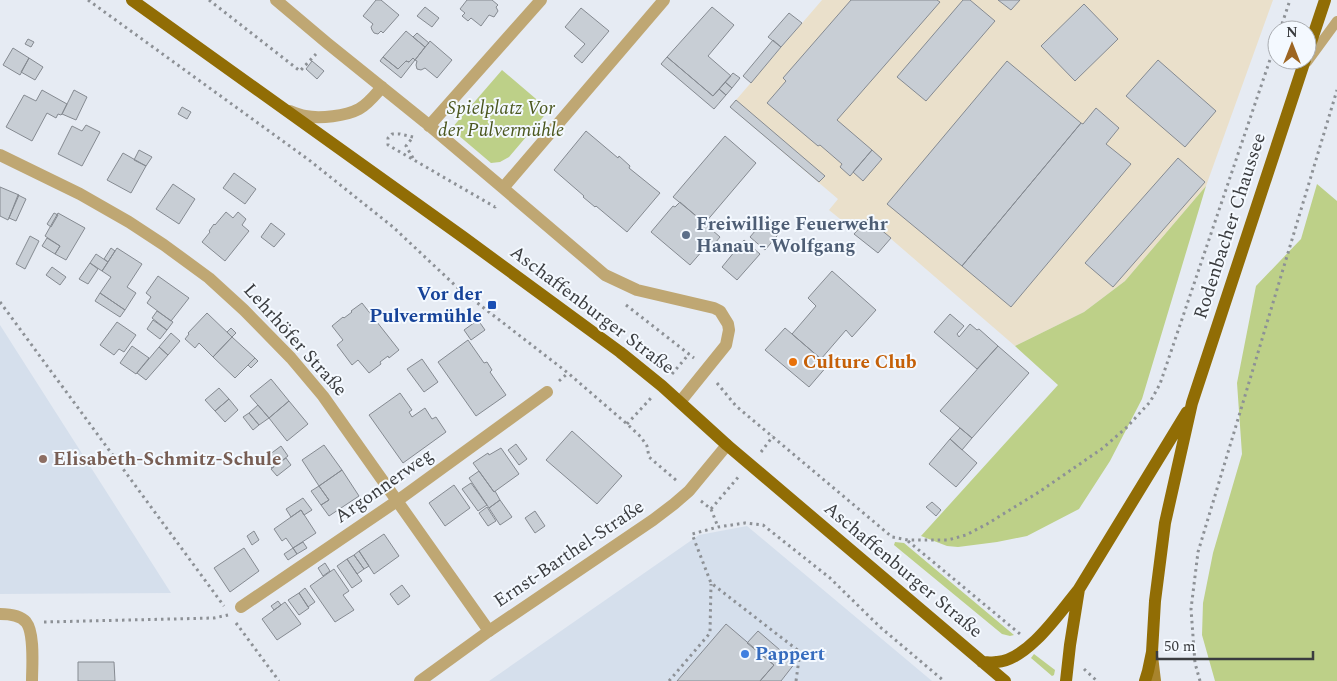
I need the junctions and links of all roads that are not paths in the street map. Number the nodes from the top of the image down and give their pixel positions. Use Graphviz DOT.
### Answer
graph roads {
  1 [pos="132,0"];
  2 [pos="276,0"];
  3 [pos="541,0"];
  4 [pos="664,0"];
  5 [pos="1325,0"];
  6 [pos="1337,21"];
  7 [pos="1317,24"];
  8 [pos="1317,47"];
  9 [pos="1301,70"];
  10 [pos="382,87"];
  11 [pos="288,111"];
  12 [pos="429,126"];
  13 [pos="0,155"];
  14 [pos="503,188"];
  15 [pos="547,392"];
  16 [pos="680,402"];
  17 [pos="1192,403"];
  18 [pos="727,445"];
  19 [pos="397,501"];
  20 [pos="1079,589"];
  21 [pos="241,607"];
  22 [pos="0,614"];
  23 [pos="489,631"];
  24 [pos="1152,652"];
  25 [pos="982,662"];
  26 [pos="32,681"];
  27 [pos="420,681"];
  28 [pos="1004,681"];
  29 [pos="1066,681"];
  30 [pos="1145,681"];
  31 [pos="1155,681"];
  1 -- 11 [label="main road, Aschaffenburger Straße"];
  2 -- 10 [label="street"];
  3 -- 12 [label="street"];
  4 -- 14 [label="street"];
  5 -- 7 [label="main road"];
  6 -- 8 [label="lane"];
  9 -- 17 [label="main road, Rodenbacher Chaussee"];
  10 -- 11 [label="street"];
  10 -- 12 [label="street"];
  11 -- 16 [label="main road, Aschaffenburger Straße"];
  12 -- 14 [label="street"];
  13 -- 19 [label="street, Lehrhöfer Straße"];
  14 -- 16 [label="street"];
  15 -- 19 [label="street, Argonnerweg"];
  16 -- 18 [label="main road, Aschaffenburger Straße"];
  17 -- 20 [label="main road"];
  17 -- 24 [label="main road"];
  18 -- 23 [label="street, Ernst-Barthel-Straße"];
  18 -- 25 [label="main road, Aschaffenburger Straße"];
  19 -- 21 [label="street, Argonnerweg"];
  19 -- 23 [label="street, Lehrhöfer Straße"];
  20 -- 25 [label="main road"];
  20 -- 29 [label="main road"];
  22 -- 26 [label="street"];
  23 -- 27 [label="street, Ernst-Barthel-Straße"];
  24 -- 30 [label="main road"];
  24 -- 31 [label="main road"];
  25 -- 28 [label="main road, Aschaffenburger Straße"];
}
